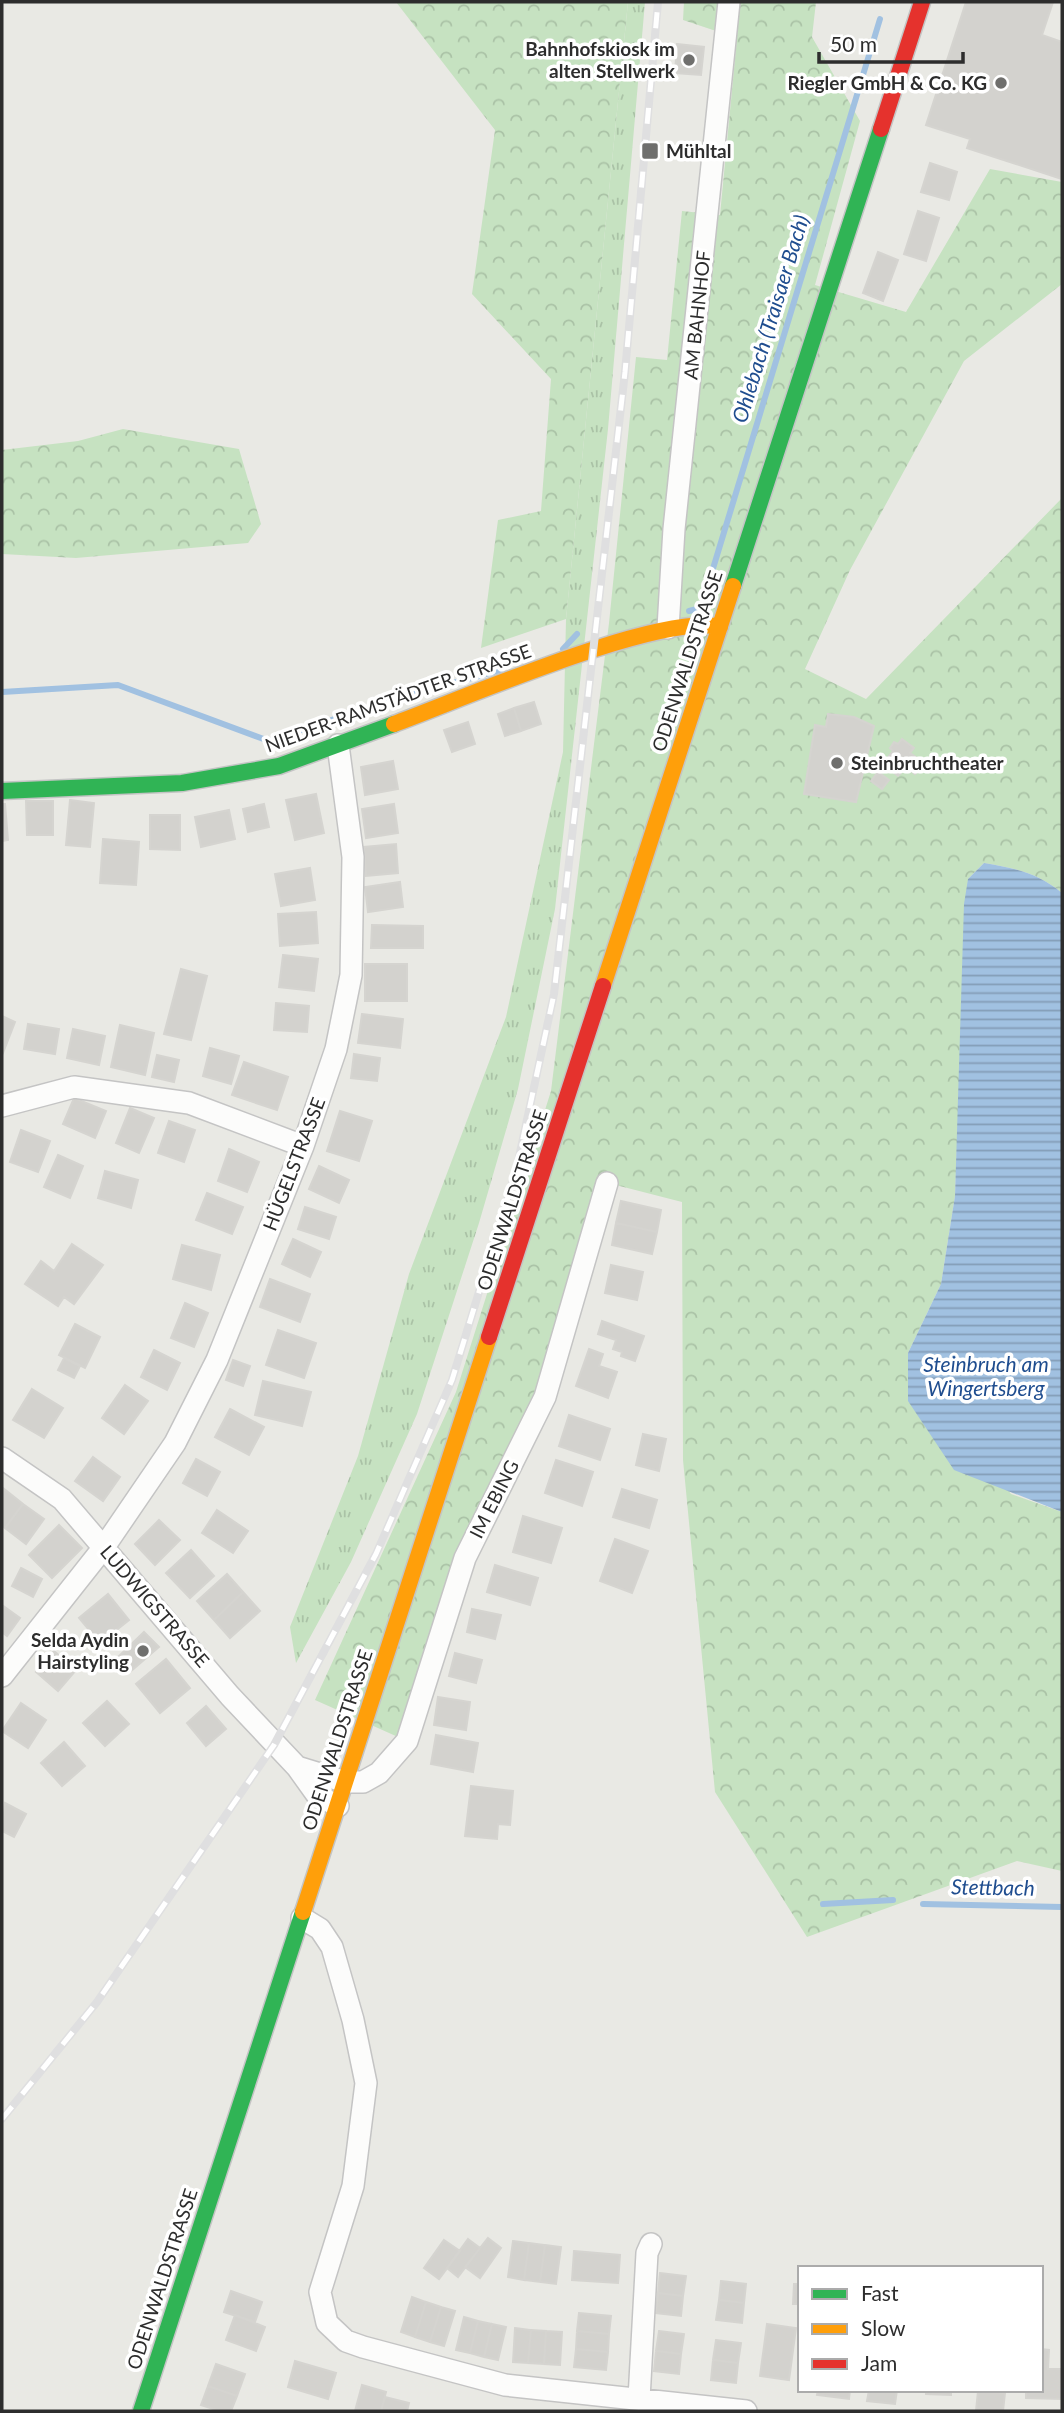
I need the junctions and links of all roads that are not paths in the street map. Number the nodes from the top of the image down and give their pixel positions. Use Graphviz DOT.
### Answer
graph roads {
  1 [pos="729,2"];
  2 [pos="922,2"];
  3 [pos="720,626"];
  4 [pos="668,628"];
  5 [pos="338,745"];
  6 [pos="2,791"];
  7 [pos="2,1106"];
  8 [pos="303,1146"];
  9 [pos="607,1183"];
  10 [pos="2,1458"];
  11 [pos="104,1548"];
  12 [pos="2,1676"];
  13 [pos="297,1767"];
  14 [pos="346,1782"];
  15 [pos="338,1806"];
  16 [pos="302,1918"];
  17 [pos="651,2244"];
  18 [pos="629,2402"];
  19 [pos="141,2411"];
  20 [pos="746,2411"];
  1 -- 4 [label="street, AM BAHNHOF"];
  2 -- 3 [label="main road, ODENWALDSTRASSE"];
  3 -- 4 [label="main road, NIEDER-RAMSTÄDTER STRASSE"];
  3 -- 14 [label="main road, ODENWALDSTRASSE"];
  4 -- 5 [label="main road, NIEDER-RAMSTÄDTER STRASSE"];
  5 -- 6 [label="main road, NIEDER-RAMSTÄDTER STRASSE"];
  5 -- 8 [label="street, HÜGELSTRASSE"];
  7 -- 8 [label="street"];
  8 -- 11 [label="street, HÜGELSTRASSE"];
  9 -- 14 [label="street, IM EBING"];
  10 -- 11 [label="street, LUDWIGSTRASSE"];
  11 -- 12 [label="street, HÜGELSTRASSE"];
  11 -- 13 [label="street, LUDWIGSTRASSE"];
  13 -- 14 [label="street, LUDWIGSTRASSE"];
  13 -- 15 [label="street, LUDWIGSTRASSE"];
  14 -- 15 [label="main road, ODENWALDSTRASSE"];
  15 -- 16 [label="main road, ODENWALDSTRASSE"];
  16 -- 18 [label="street"];
  16 -- 19 [label="main road, ODENWALDSTRASSE"];
  17 -- 18 [label="street"];
  18 -- 20 [label="street"];
}
